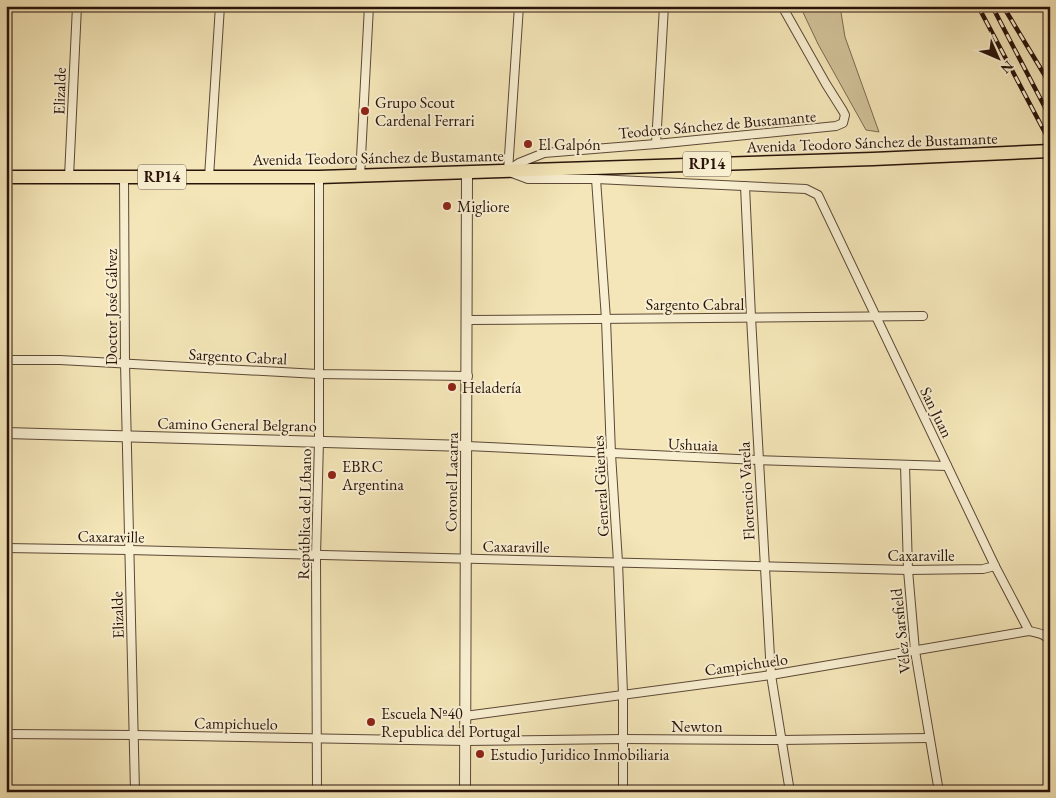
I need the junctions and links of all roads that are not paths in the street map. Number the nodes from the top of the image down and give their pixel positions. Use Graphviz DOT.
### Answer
graph roads {
  1 [pos="77,6"];
  2 [pos="220,6"];
  3 [pos="370,6"];
  4 [pos="519,6"];
  5 [pos="664,6"];
  6 [pos="782,6"];
  7 [pos="656,144"];
  8 [pos="1050,151"];
  9 [pos="508,170"];
  10 [pos="467,172"];
  11 [pos="360,176"];
  12 [pos="6,177"];
  13 [pos="69,177"];
  14 [pos="124,177"];
  15 [pos="209,177"];
  16 [pos="319,177"];
  17 [pos="596,179"];
  18 [pos="746,186"];
  19 [pos="923,316"];
  20 [pos="876,317"];
  21 [pos="751,318"];
  22 [pos="606,319"];
  23 [pos="468,320"];
  24 [pos="6,360"];
  25 [pos="125,363"];
  26 [pos="318,374"];
  27 [pos="468,376"];
  28 [pos="6,433"];
  29 [pos="126,437"];
  30 [pos="319,441"];
  31 [pos="467,446"];
  32 [pos="611,454"];
  33 [pos="758,460"];
  34 [pos="904,465"];
  35 [pos="947,466"];
  36 [pos="6,548"];
  37 [pos="129,550"];
  38 [pos="316,556"];
  39 [pos="466,559"];
  40 [pos="618,562"];
  41 [pos="764,566"];
  42 [pos="995,566"];
  43 [pos="908,570"];
  44 [pos="1029,631"];
  45 [pos="1050,641"];
  46 [pos="914,651"];
  47 [pos="770,675"];
  48 [pos="623,694"];
  49 [pos="465,716"];
  50 [pos="6,734"];
  51 [pos="134,734"];
  52 [pos="317,738"];
  53 [pos="929,738"];
  54 [pos="623,739"];
  55 [pos="781,740"];
  56 [pos="465,741"];
  57 [pos="135,792"];
  58 [pos="317,792"];
  59 [pos="465,792"];
  60 [pos="623,792"];
  61 [pos="790,792"];
  62 [pos="939,792"];
  1 -- 13 [label="street, Elizalde"];
  2 -- 15 [label="street"];
  3 -- 11 [label="street"];
  4 -- 9 [label="street"];
  5 -- 7 [label="street"];
  6 -- 7 [label="street, Teodoro Sánchez de Bustamante"];
  7 -- 9 [label="street, Teodoro Sánchez de Bustamante"];
  8 -- 9 [label="main road, Avenida Teodoro Sánchez de Bustamante / RP14"];
  9 -- 10 [label="main road, Avenida Teodoro Sánchez de Bustamante / RP14"];
  9 -- 17 [label="street"];
  10 -- 11 [label="main road, Avenida Teodoro Sánchez de Bustamante / RP14"];
  10 -- 23 [label="street, Coronel Lacarra"];
  11 -- 16 [label="main road, Avenida Teodoro Sánchez de Bustamante / RP14"];
  12 -- 13 [label="main road, Avenida Teodoro Sánchez de Bustamante / RP14"];
  13 -- 14 [label="main road, Avenida Teodoro Sánchez de Bustamante / RP14"];
  14 -- 15 [label="main road, Avenida Teodoro Sánchez de Bustamante / RP14"];
  14 -- 25 [label="street, Doctor José Gálvez"];
  15 -- 16 [label="main road, Avenida Teodoro Sánchez de Bustamante / RP14"];
  16 -- 26 [label="street, República del Líbano"];
  17 -- 18 [label="street"];
  17 -- 22 [label="street, General Güemes"];
  18 -- 20 [label="street, San Juan"];
  18 -- 21 [label="street, Florencio Varela"];
  19 -- 20 [label="street, Sargento Cabral"];
  20 -- 21 [label="street, Sargento Cabral"];
  20 -- 35 [label="street, San Juan"];
  21 -- 22 [label="street, Sargento Cabral"];
  21 -- 33 [label="street, Florencio Varela"];
  22 -- 23 [label="street, Sargento Cabral"];
  22 -- 32 [label="street, General Güemes"];
  23 -- 27 [label="street, Coronel Lacarra"];
  24 -- 25 [label="street, Sargento Cabral"];
  25 -- 26 [label="street, Sargento Cabral"];
  25 -- 29 [label="street, Doctor José Gálvez"];
  26 -- 27 [label="street, Sargento Cabral"];
  26 -- 30 [label="street, República del Líbano"];
  27 -- 31 [label="street, Coronel Lacarra"];
  28 -- 29 [label="street, Camino General Belgrano"];
  29 -- 30 [label="street, Camino General Belgrano"];
  29 -- 37 [label="street, Elizalde"];
  30 -- 31 [label="street, Camino General Belgrano"];
  30 -- 38 [label="street, República del Líbano"];
  31 -- 32 [label="street, Ushuaia"];
  31 -- 39 [label="street, Coronel Lacarra"];
  32 -- 33 [label="street, Ushuaia"];
  32 -- 40 [label="street, General Güemes"];
  33 -- 34 [label="street, Ushuaia"];
  33 -- 41 [label="street, Florencio Varela"];
  34 -- 35 [label="street, Ushuaia"];
  34 -- 43 [label="street, Vélez Sarsfield"];
  35 -- 42 [label="street, San Juan"];
  36 -- 37 [label="street, Caxaraville"];
  37 -- 38 [label="street, Caxaraville"];
  37 -- 51 [label="street, Elizalde"];
  38 -- 39 [label="street, Caxaraville"];
  38 -- 52 [label="street, República del Líbano"];
  39 -- 40 [label="street, Caxaraville"];
  39 -- 49 [label="street, Coronel Lacarra"];
  40 -- 41 [label="street, Caxaraville"];
  40 -- 48 [label="street, General Güemes"];
  41 -- 43 [label="street, Caxaraville"];
  41 -- 47 [label="street, Florencio Varela"];
  42 -- 43 [label="street, Caxaraville"];
  42 -- 44 [label="street, San Juan"];
  43 -- 46 [label="street, Vélez Sarsfield"];
  44 -- 45 [label="street"];
  44 -- 46 [label="street, Campichuelo"];
  46 -- 47 [label="street, Campichuelo"];
  46 -- 53 [label="street, Vélez Sarsfield"];
  47 -- 48 [label="street, Campichuelo"];
  47 -- 55 [label="street, Florencio Varela"];
  48 -- 49 [label="street, Campichuelo"];
  48 -- 54 [label="street, General Güemes"];
  49 -- 56 [label="street, Coronel Lacarra"];
  50 -- 51 [label="street, Campichuelo"];
  51 -- 52 [label="street, Campichuelo"];
  51 -- 57 [label="street, Elizalde"];
  52 -- 56 [label="street, Campichuelo"];
  52 -- 58 [label="street, República del Líbano"];
  53 -- 55 [label="street, Newton"];
  53 -- 62 [label="street, Vélez Sarsfield"];
  54 -- 55 [label="street, Newton"];
  54 -- 56 [label="street, Newton"];
  54 -- 60 [label="street, General Güemes"];
  55 -- 61 [label="street, Florencio Varela"];
  56 -- 59 [label="street, Coronel Lacarra"];
}
